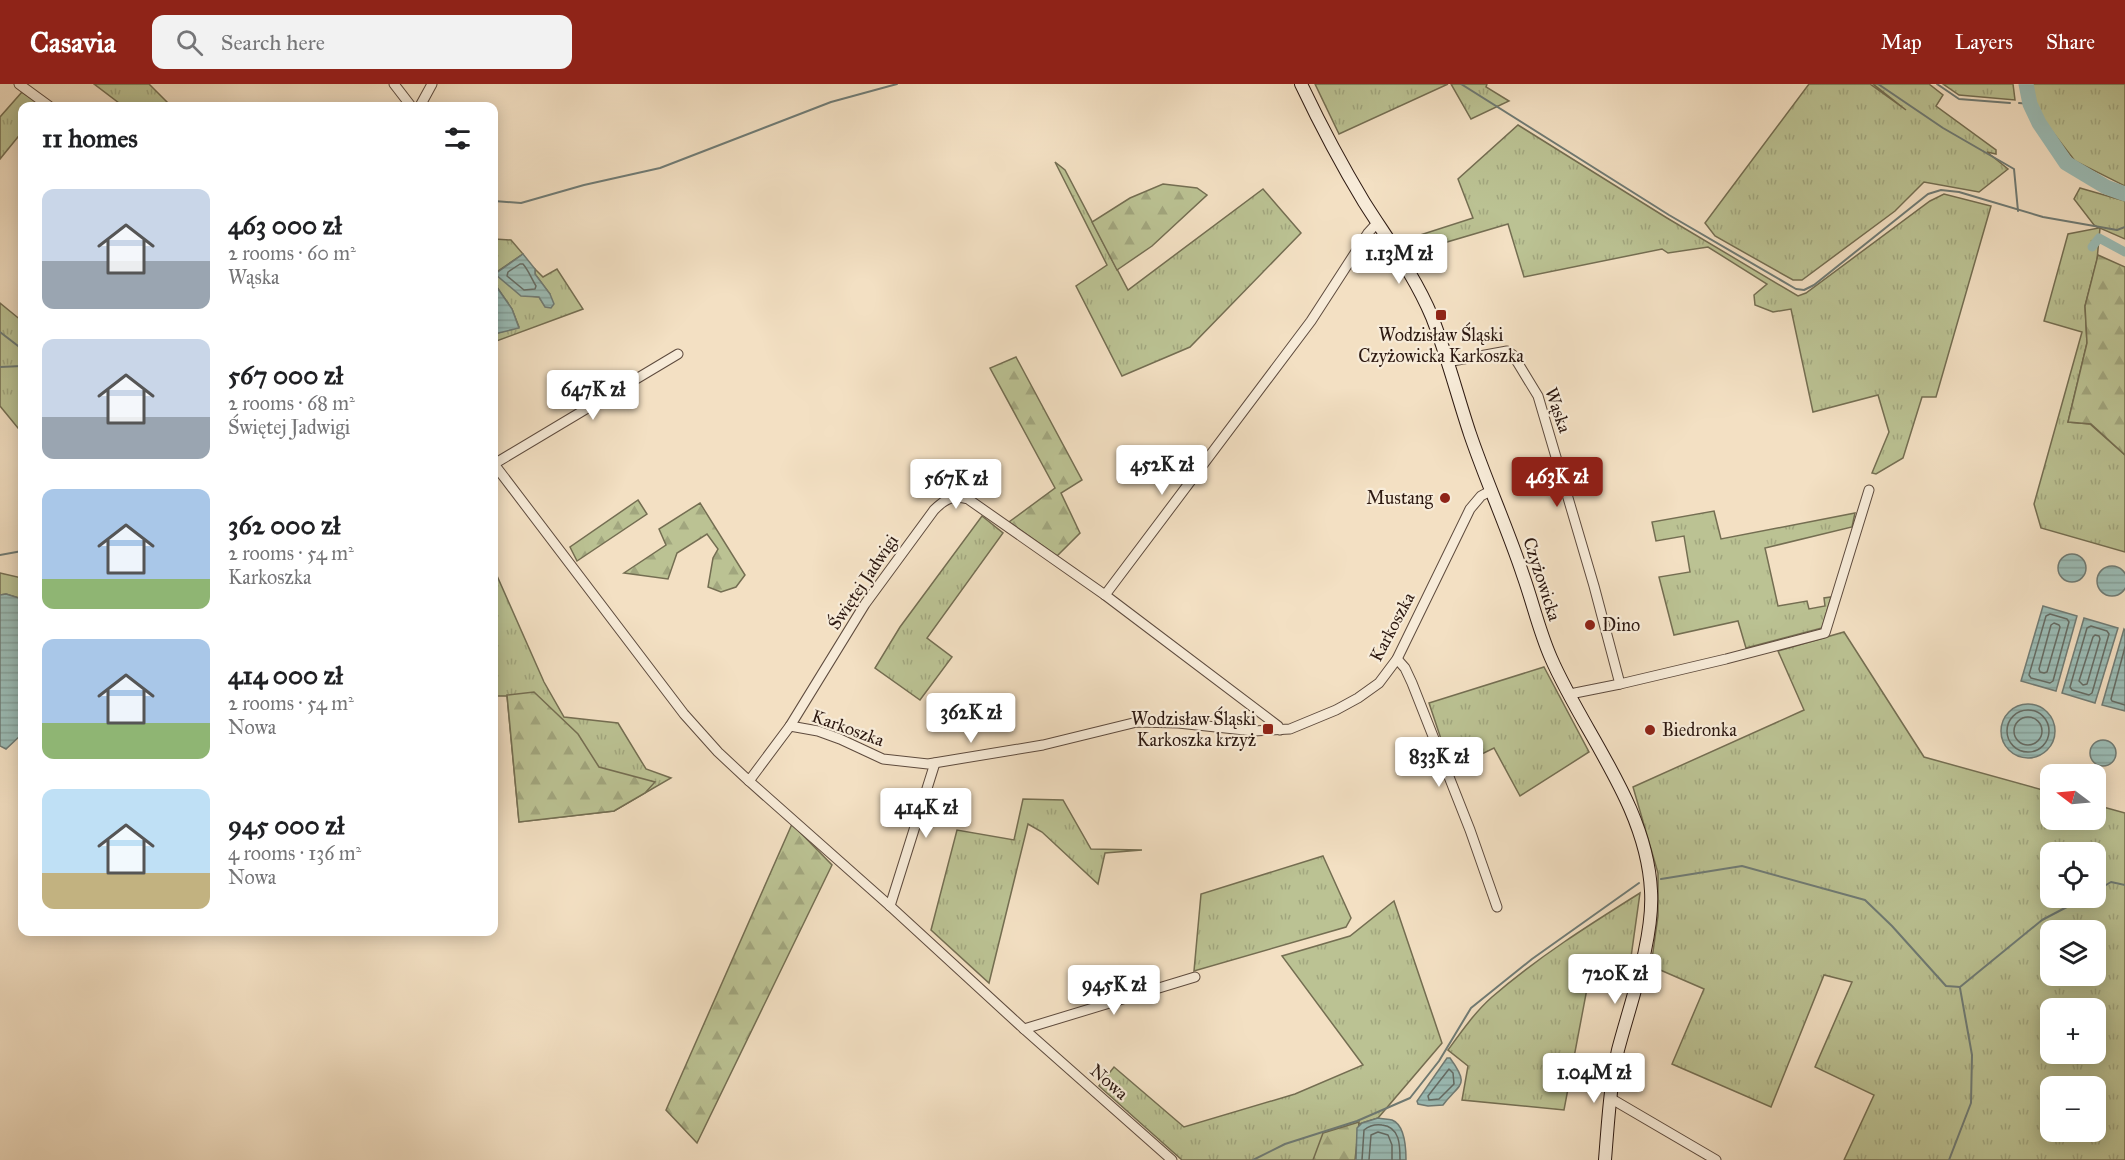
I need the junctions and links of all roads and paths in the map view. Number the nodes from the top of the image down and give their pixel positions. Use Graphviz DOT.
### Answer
graph roads {
  1 [pos="20,84"];
  2 [pos="394,84"];
  3 [pos="432,84"];
  4 [pos="1302,84"];
  5 [pos="45,102"];
  6 [pos="408,102"];
  7 [pos="422,102"];
  8 [pos="1378,222"];
  9 [pos="678,354"];
  10 [pos="1447,362"];
  11 [pos="498,462"];
  12 [pos="498,469"];
  13 [pos="1492,490"];
  14 [pos="1869,490"];
  15 [pos="1105,595"];
  16 [pos="1397,659"];
  17 [pos="1620,684"];
  18 [pos="1570,694"];
  19 [pos="790,726"];
  20 [pos="1280,730"];
  21 [pos="935,763"];
  22 [pos="749,781"];
  23 [pos="890,906"];
  24 [pos="1497,907"];
  25 [pos="1195,977"];
  26 [pos="1024,1029"];
  27 [pos="1610,1098"];
  28 [pos="1173,1160"];
  29 [pos="1605,1160"];
  30 [pos="1716,1160"];
  1 -- 5 [label="street"];
  2 -- 6 [label="street"];
  3 -- 7 [label="street"];
  4 -- 8 [label="street, Czyżowicka"];
  8 -- 10 [label="street, Czyżowicka"];
  8 -- 15 [label="street"];
  9 -- 11 [label="street"];
  10 -- 13 [label="street, Czyżowicka"];
  10 -- 17 [label="street, Wąska"];
  12 -- 22 [label="street"];
  13 -- 16 [label="street, Karkoszka"];
  13 -- 18 [label="street, Czyżowicka"];
  14 -- 17 [label="street"];
  15 -- 19 [label="street, Świętej Jadwigi"];
  15 -- 20 [label="street, Świętej Jadwigi"];
  16 -- 20 [label="street, Karkoszka"];
  16 -- 24 [label="street"];
  17 -- 18 [label="street"];
  18 -- 27 [label="street, Czyżowicka"];
  19 -- 21 [label="street, Karkoszka"];
  19 -- 22 [label="street, Karkoszka"];
  20 -- 21 [label="street, Karkoszka"];
  21 -- 23 [label="street"];
  22 -- 23 [label="street, Nowa"];
  23 -- 26 [label="street, Nowa"];
  25 -- 26 [label="street"];
  26 -- 28 [label="street, Nowa"];
  27 -- 29 [label="street, Czyżowicka"];
  27 -- 30 [label="street"];
}
